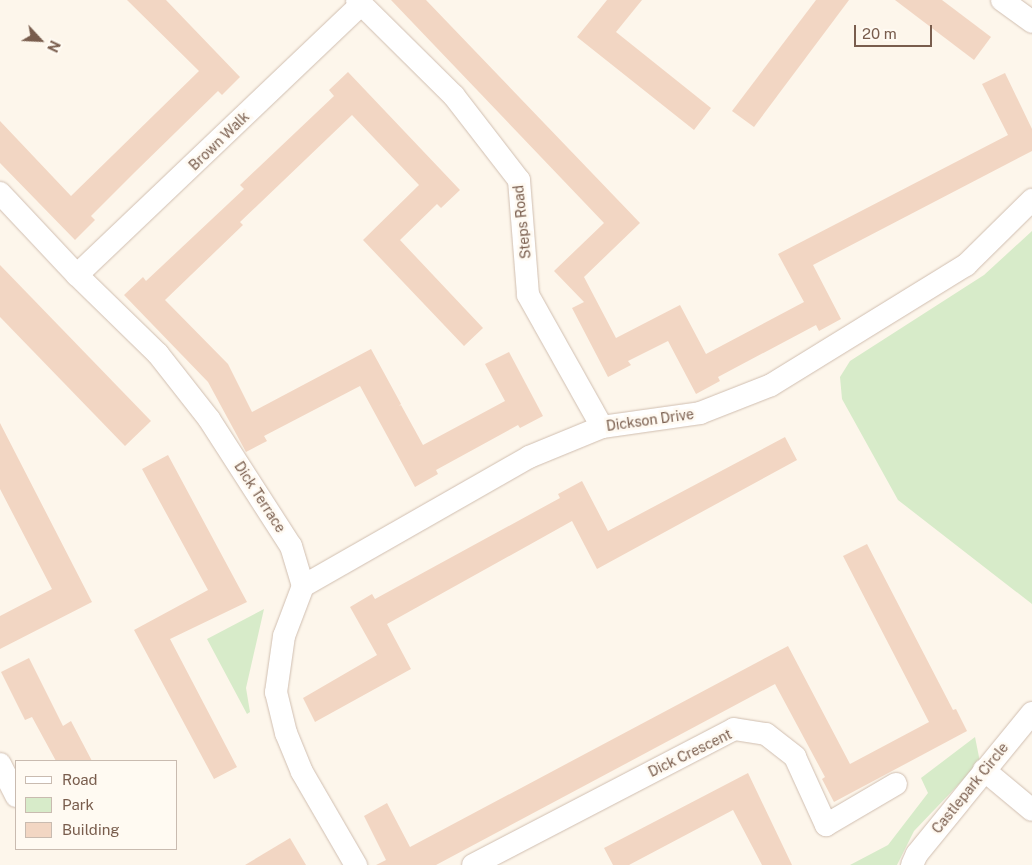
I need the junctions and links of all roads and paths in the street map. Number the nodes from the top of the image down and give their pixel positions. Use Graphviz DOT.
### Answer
graph roads {
  1 [pos="1002,0"];
  2 [pos="359,3"];
  3 [pos="1032,22"];
  4 [pos="0,193"];
  5 [pos="1032,200"];
  6 [pos="77,275"];
  7 [pos="602,427"];
  8 [pos="302,586"];
  9 [pos="1032,713"];
  10 [pos="0,764"];
  11 [pos="984,770"];
  12 [pos="896,784"];
  13 [pos="15,794"];
  14 [pos="1032,810"];
  15 [pos="356,865"];
  16 [pos="473,865"];
  17 [pos="912,865"];
  1 -- 3 [label="street"];
  2 -- 6 [label="street, Brown Walk"];
  2 -- 7 [label="street, Steps Road"];
  4 -- 6 [label="street, Dick Terrace"];
  5 -- 7 [label="street, Dickson Drive"];
  6 -- 8 [label="street, Dick Terrace"];
  7 -- 8 [label="street, Dickson Drive"];
  8 -- 15 [label="street"];
  9 -- 11 [label="street, Castlepark Circle"];
  10 -- 13 [label="street"];
  11 -- 14 [label="street"];
  11 -- 17 [label="street, Castlepark Circle"];
  12 -- 16 [label="street, Dick Crescent"];
}
